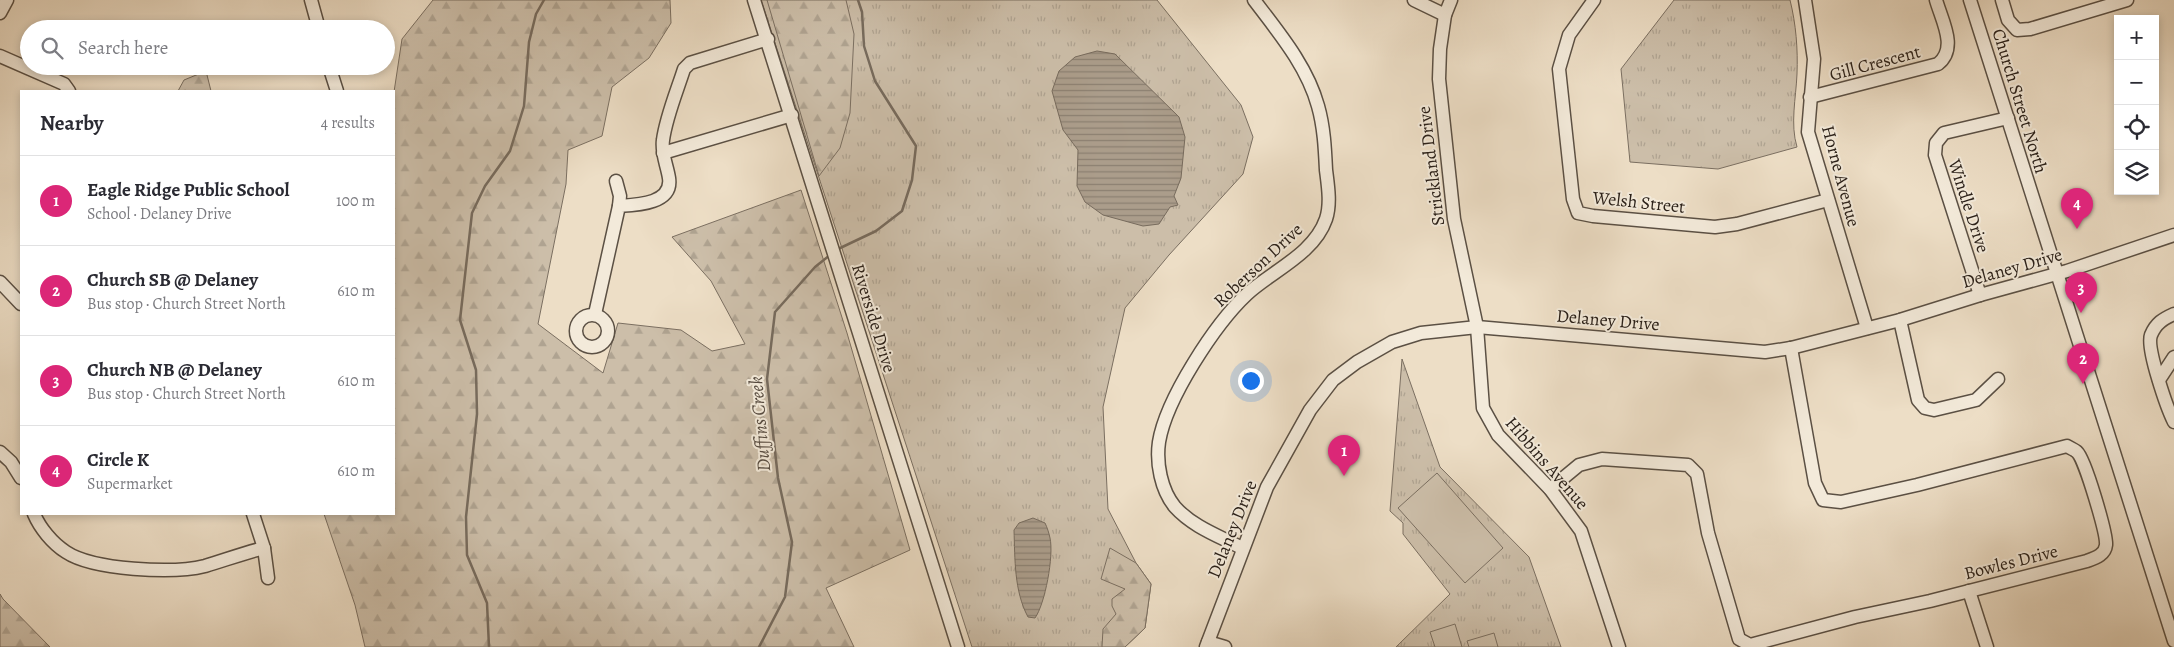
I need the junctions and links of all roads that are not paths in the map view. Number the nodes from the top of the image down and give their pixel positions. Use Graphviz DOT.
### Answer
graph roads {
  1 [pos="7,0"];
  2 [pos="311,0"];
  3 [pos="754,0"];
  4 [pos="1254,0"];
  5 [pos="1414,0"];
  6 [pos="1451,0"];
  7 [pos="1594,0"];
  8 [pos="1805,0"];
  9 [pos="1936,0"];
  10 [pos="1970,0"];
  11 [pos="2002,0"];
  12 [pos="2127,0"];
  13 [pos="0,13"];
  14 [pos="1445,15"];
  15 [pos="317,20"];
  16 [pos="768,39"];
  17 [pos="0,56"];
  18 [pos="20,65"];
  19 [pos="43,75"];
  20 [pos="332,75"];
  21 [pos="68,90"];
  22 [pos="336,90"];
  23 [pos="1810,97"];
  24 [pos="792,115"];
  25 [pos="2008,118"];
  26 [pos="663,153"];
  27 [pos="616,181"];
  28 [pos="1828,200"];
  29 [pos="618,206"];
  30 [pos="2174,235"];
  31 [pos="2057,274"];
  32 [pos="0,282"];
  33 [pos="1980,295"];
  34 [pos="20,303"];
  35 [pos="596,314"];
  36 [pos="2174,314"];
  37 [pos="1900,320"];
  38 [pos="1477,326"];
  39 [pos="1867,328"];
  40 [pos="1791,348"];
  41 [pos="2174,357"];
  42 [pos="1998,379"];
  43 [pos="2159,380"];
  44 [pos="2174,422"];
  45 [pos="0,452"];
  46 [pos="20,476"];
  47 [pos="1550,489"];
  48 [pos="34,515"];
  49 [pos="253,515"];
  50 [pos="264,548"];
  51 [pos="1242,548"];
  52 [pos="268,578"];
  53 [pos="1969,591"];
  54 [pos="2174,641"];
  55 [pos="1207,645"];
  56 [pos="958,647"];
  57 [pos="1225,647"];
  58 [pos="1619,647"];
  59 [pos="1987,647"];
  1 -- 13 [label="street"];
  2 -- 15 [label="street"];
  3 -- 16 [label="street, Riverside Drive"];
  4 -- 51 [label="street, Roberson Drive"];
  5 -- 14 [label="street"];
  6 -- 14 [label="street, Strickland Drive"];
  7 -- 28 [label="street, Welsh Street"];
  8 -- 23 [label="street, Horne Avenue"];
  9 -- 23 [label="street, Gill Crescent"];
  10 -- 25 [label="street, Church Street North"];
  11 -- 12 [label="street"];
  14 -- 38 [label="street, Strickland Drive"];
  16 -- 24 [label="street, Riverside Drive"];
  16 -- 26 [label="street"];
  17 -- 18 [label="street"];
  19 -- 21 [label="street"];
  20 -- 22 [label="street"];
  23 -- 28 [label="street, Horne Avenue"];
  24 -- 26 [label="street"];
  24 -- 56 [label="street, Riverside Drive"];
  25 -- 31 [label="street, Church Street North"];
  25 -- 33 [label="street, Windle Drive"];
  26 -- 29 [label="street"];
  27 -- 29 [label="street"];
  28 -- 39 [label="street, Horne Avenue"];
  29 -- 35 [label="street"];
  30 -- 31 [label="street, Delaney Drive"];
  31 -- 33 [label="street, Delaney Drive"];
  31 -- 54 [label="street, Church Street North"];
  32 -- 34 [label="street"];
  33 -- 37 [label="street, Delaney Drive"];
  36 -- 43 [label="street"];
  37 -- 39 [label="street, Delaney Drive"];
  37 -- 42 [label="street"];
  38 -- 40 [label="street, Delaney Drive"];
  38 -- 47 [label="street, Hibbins Avenue"];
  38 -- 51 [label="street, Delaney Drive"];
  39 -- 40 [label="street, Delaney Drive"];
  40 -- 53 [label="street, Bowles Drive"];
  41 -- 43 [label="street"];
  43 -- 44 [label="street"];
  45 -- 46 [label="street"];
  47 -- 53 [label="street, Bowles Drive"];
  47 -- 58 [label="street, Hibbins Avenue"];
  48 -- 50 [label="street"];
  49 -- 50 [label="street"];
  50 -- 52 [label="street"];
  51 -- 55 [label="street, Delaney Drive"];
  53 -- 59 [label="street"];
  55 -- 57 [label="street"];
}
